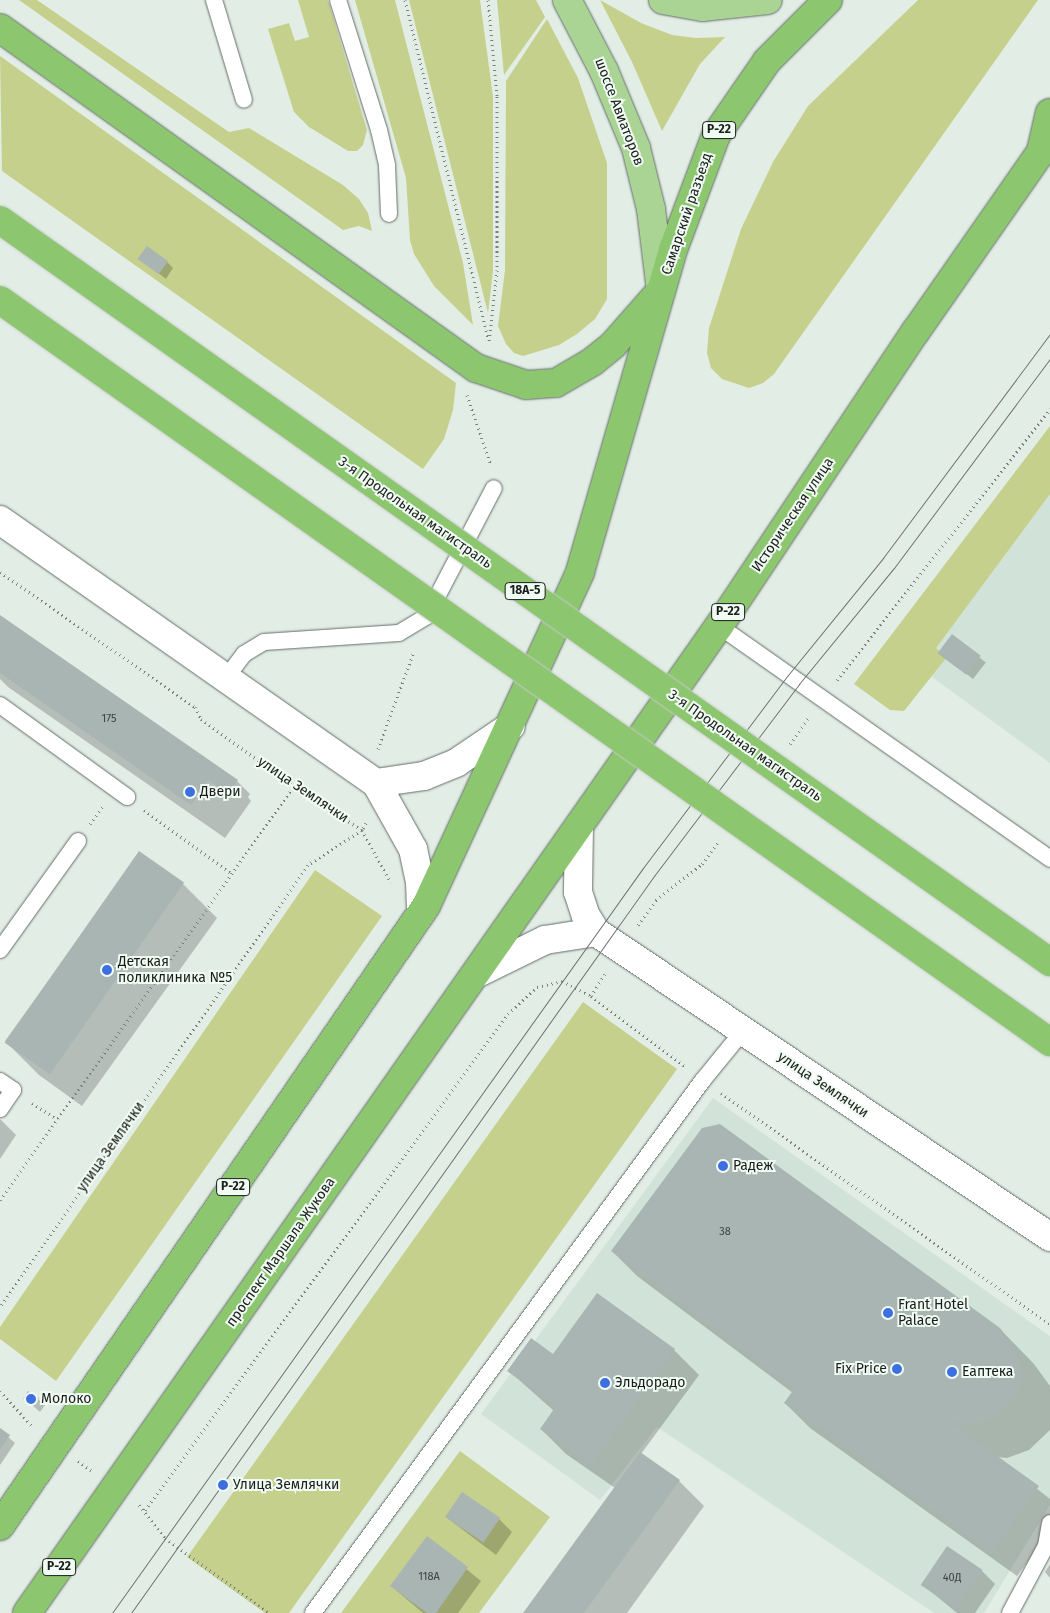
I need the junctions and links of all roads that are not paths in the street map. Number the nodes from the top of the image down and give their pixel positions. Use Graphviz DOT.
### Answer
graph roads {
  1 [pos="214,0"];
  2 [pos="338,0"];
  3 [pos="567,0"];
  4 [pos="663,0"];
  5 [pos="768,0"];
  6 [pos="828,0"];
  7 [pos="0,28"];
  8 [pos="244,100"];
  9 [pos="1050,113"];
  10 [pos="1046,145"];
  11 [pos="389,214"];
  12 [pos="0,220"];
  13 [pos="661,290"];
  14 [pos="0,300"];
  15 [pos="494,488"];
  16 [pos="0,520"];
  17 [pos="719,626"];
  18 [pos="226,678"];
  19 [pos="0,705"];
  20 [pos="511,726"];
  21 [pos="376,783"];
  22 [pos="121,793"];
  23 [pos="579,826"];
  24 [pos="78,841"];
  25 [pos="1050,859"];
  26 [pos="534,890"];
  27 [pos="421,913"];
  28 [pos="596,932"];
  29 [pos="0,950"];
  30 [pos="1050,962"];
  31 [pos="478,972"];
  32 [pos="743,1031"];
  33 [pos="1050,1042"];
  34 [pos="6,1085"];
  35 [pos="0,1109"];
  36 [pos="1050,1237"];
  37 [pos="1050,1523"];
  38 [pos="0,1526"];
  39 [pos="27,1613"];
  40 [pos="314,1613"];
  41 [pos="1010,1613"];
  1 -- 8 [label="lane"];
  2 -- 11 [label="lane"];
  3 -- 13 [label="main road, шоссе Авиаторов"];
  4 -- 5 [label="main road"];
  6 -- 13 [label="highway, Самарский разъезд / Р-22"];
  7 -- 13 [label="highway"];
  9 -- 10 [label="highway, Р-22"];
  10 -- 17 [label="highway, Историческая улица / Р-22"];
  12 -- 30 [label="highway, 3-я Продольная магистраль / 18А-5, bridge"];
  13 -- 20 [label="highway, Р-22"];
  14 -- 33 [label="highway, bridge"];
  15 -- 18 [label="lane"];
  16 -- 18 [label="main road"];
  17 -- 23 [label="highway, Историческая улица / Р-22"];
  17 -- 25 [label="lane"];
  18 -- 21 [label="main road"];
  19 -- 22 [label="lane"];
  20 -- 21 [label="main road"];
  20 -- 27 [label="highway, Р-22"];
  21 -- 27 [label="main road"];
  23 -- 26 [label="highway, Историческая улица / Р-22"];
  23 -- 28 [label="main road"];
  24 -- 29 [label="lane"];
  26 -- 31 [label="highway, проспект Маршала Жукова / Р-22"];
  27 -- 38 [label="highway, Р-22"];
  28 -- 31 [label="main road"];
  28 -- 32 [label="main road, улица Землячки"];
  31 -- 39 [label="highway, проспект Маршала Жукова / Р-22"];
  32 -- 36 [label="main road, улица Землячки"];
  32 -- 40 [label="lane"];
  34 -- 35 [label="lane"];
  37 -- 41 [label="lane"];
}
